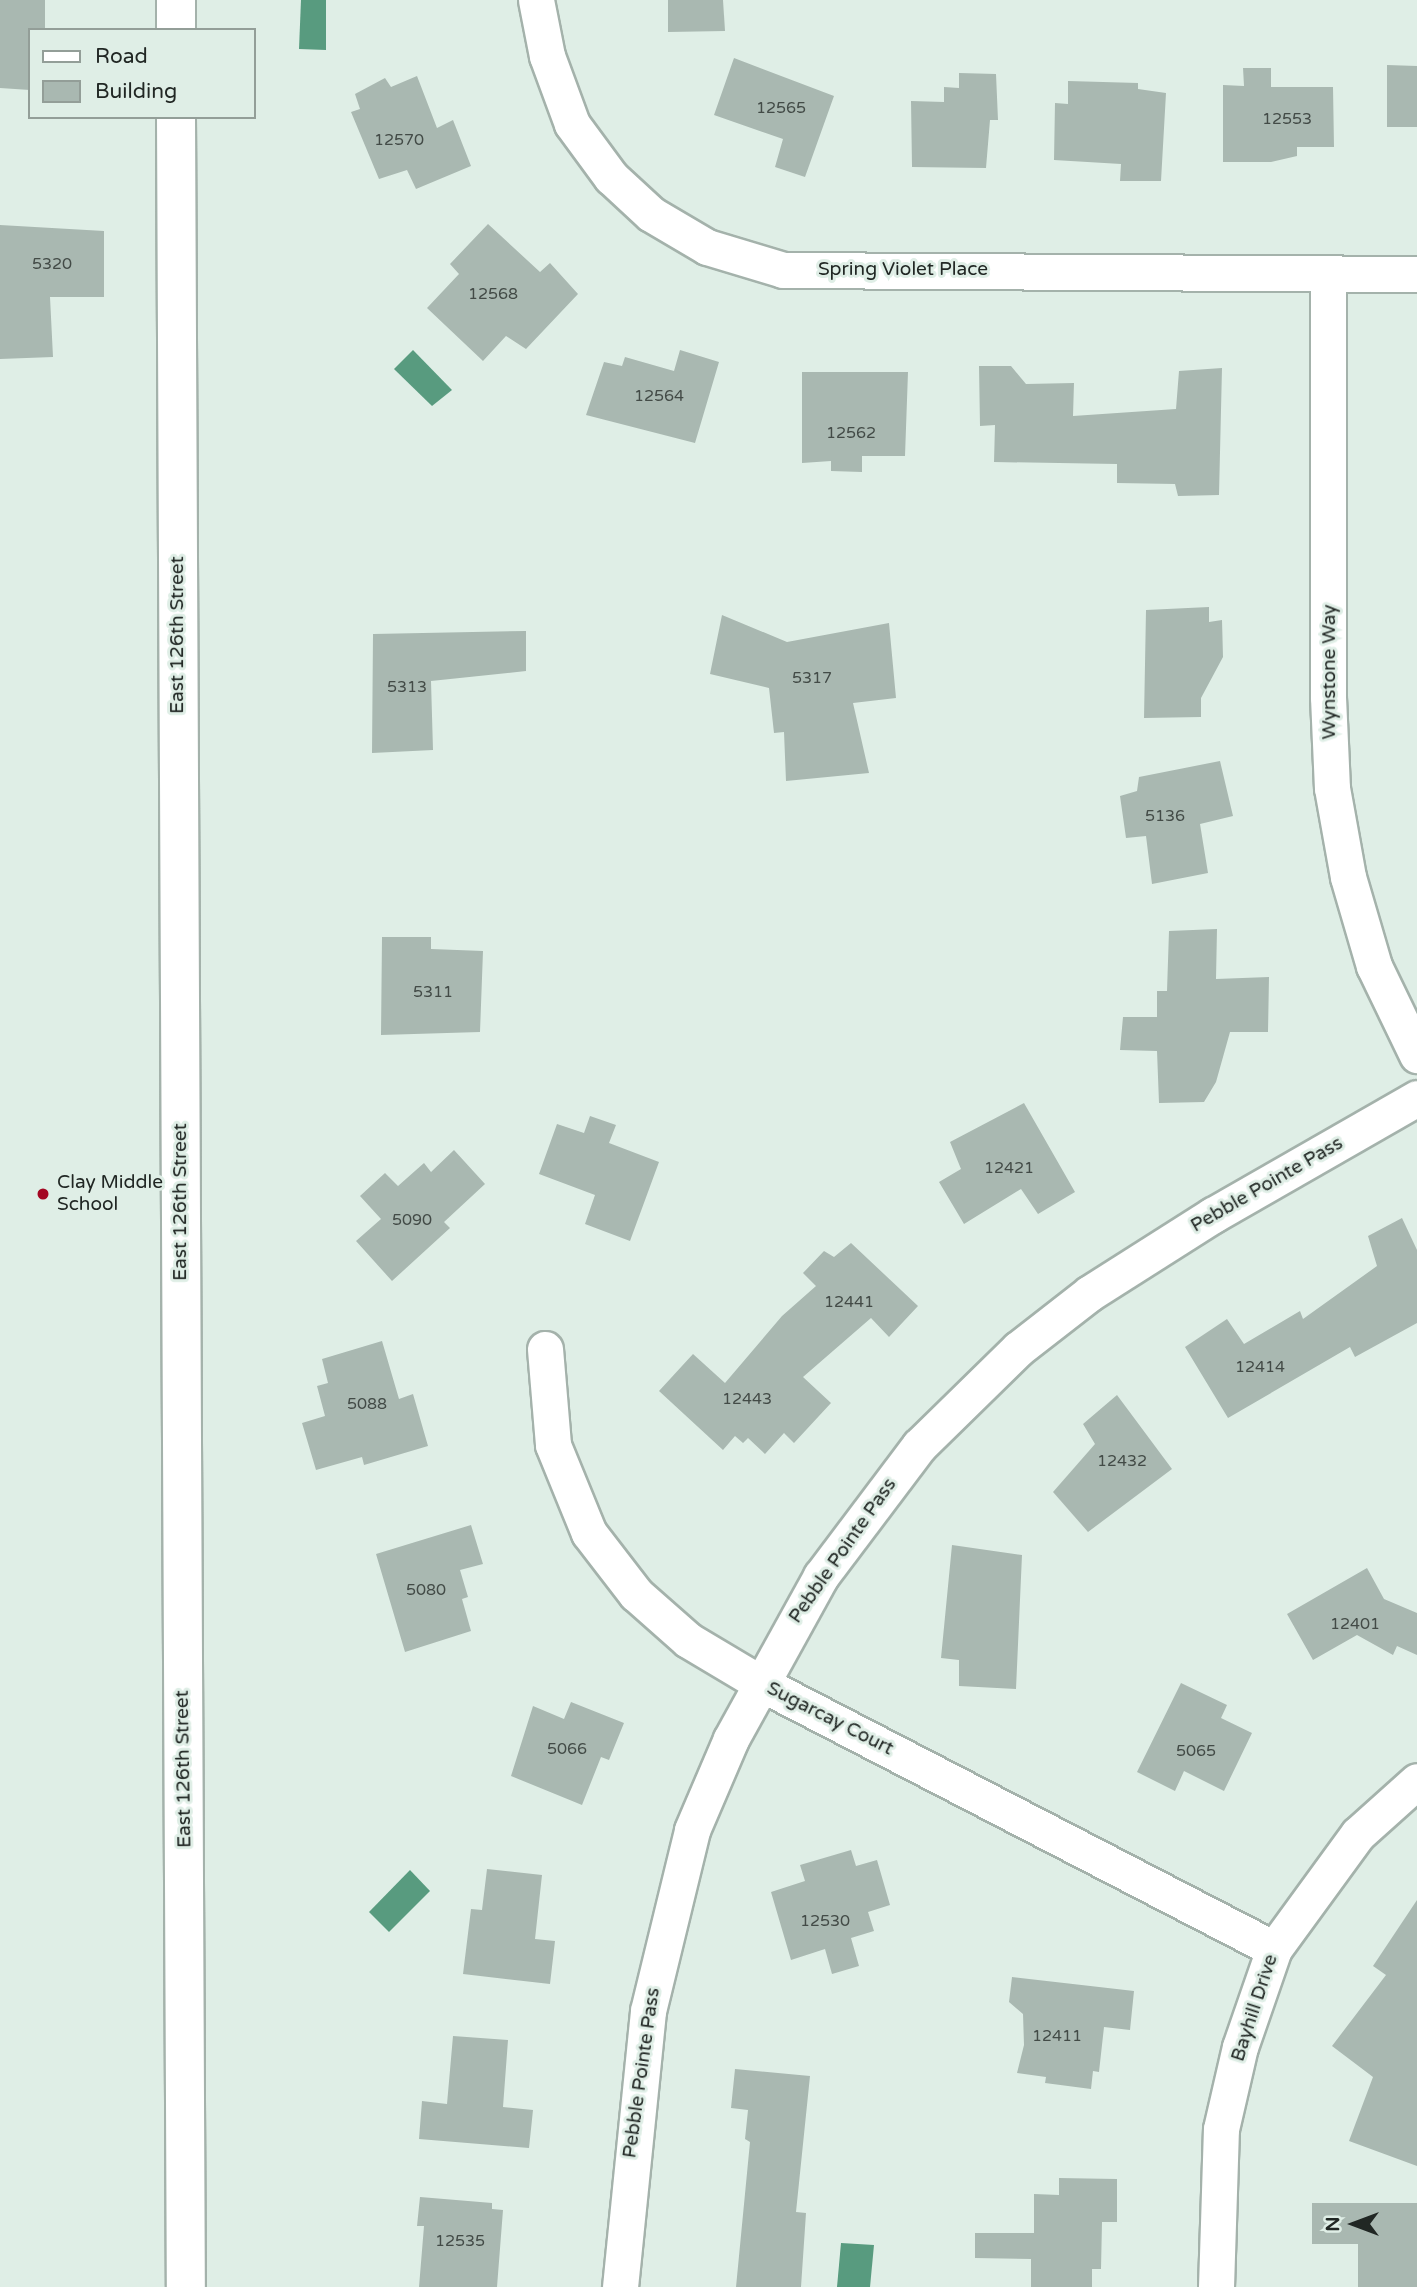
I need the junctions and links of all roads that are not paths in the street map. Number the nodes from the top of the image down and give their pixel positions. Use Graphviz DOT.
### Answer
graph roads {
  1 [pos="176,0"];
  2 [pos="536,0"];
  3 [pos="176,28"];
  4 [pos="176,119"];
  5 [pos="1328,274"];
  6 [pos="1417,274"];
  7 [pos="1417,1055"];
  8 [pos="1417,1098"];
  9 [pos="545,1349"];
  10 [pos="760,1683"];
  11 [pos="1417,1781"];
  12 [pos="1274,1949"];
  13 [pos="186,2287"];
  14 [pos="620,2287"];
  15 [pos="1216,2287"];
  1 -- 3 [label="street"];
  2 -- 5 [label="street, Spring Violet Place"];
  4 -- 13 [label="street, East 126th Street"];
  5 -- 6 [label="street, Spring Violet Place"];
  5 -- 7 [label="street, Wynstone Way"];
  8 -- 10 [label="street, Pebble Pointe Pass"];
  9 -- 10 [label="street, Sugarcay Court"];
  10 -- 12 [label="street, Sugarcay Court"];
  10 -- 14 [label="street, Pebble Pointe Pass"];
  11 -- 12 [label="street, Bayhill Drive"];
  12 -- 15 [label="street, Bayhill Drive"];
}
